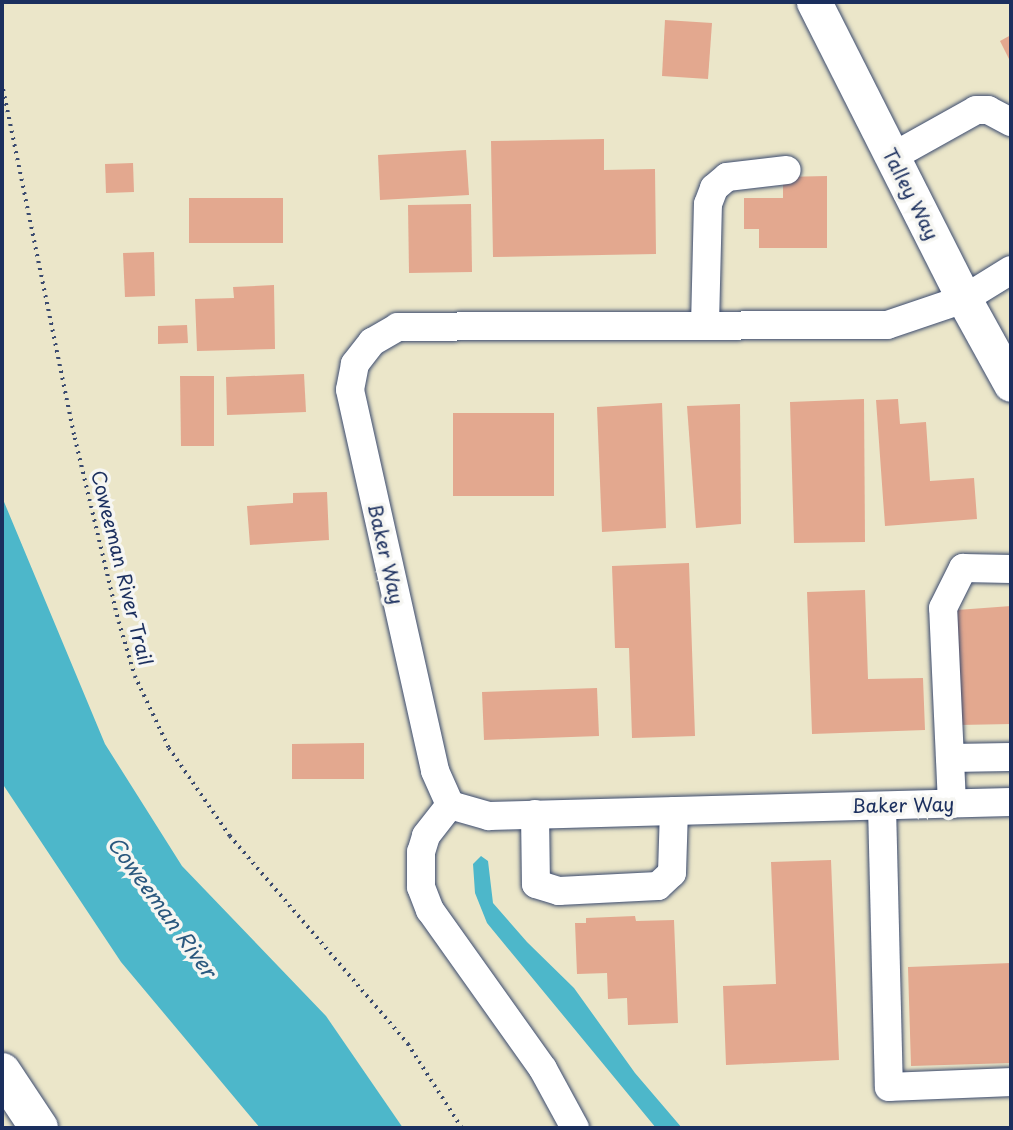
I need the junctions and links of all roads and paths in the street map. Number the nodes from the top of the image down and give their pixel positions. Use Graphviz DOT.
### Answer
graph roads {
  1 [pos="814,2"];
  2 [pos="2,83"];
  3 [pos="1011,122"];
  4 [pos="892,157"];
  5 [pos="787,170"];
  6 [pos="1011,270"];
  7 [pos="964,299"];
  8 [pos="705,325"];
  9 [pos="1011,384"];
  10 [pos="1011,569"];
  11 [pos="1011,757"];
  12 [pos="950,758"];
  13 [pos="1011,802"];
  14 [pos="952,804"];
  15 [pos="450,805"];
  16 [pos="882,806"];
  17 [pos="674,811"];
  18 [pos="535,814"];
  19 [pos="2,1072"];
  20 [pos="1011,1082"];
  21 [pos="39,1128"];
  22 [pos="461,1128"];
  23 [pos="575,1128"];
  1 -- 4 [label="main road, Talley Way"];
  2 -- 22 [label="path, Coweeman River Trail"];
  3 -- 4 [label="street"];
  4 -- 7 [label="main road, Talley Way"];
  5 -- 8 [label="street"];
  6 -- 7 [label="street, Baker Way"];
  7 -- 8 [label="street, Baker Way"];
  7 -- 9 [label="main road, Talley Way"];
  8 -- 15 [label="street, Baker Way"];
  10 -- 12 [label="street"];
  11 -- 12 [label="street"];
  12 -- 14 [label="street"];
  13 -- 14 [label="street, Baker Way"];
  14 -- 16 [label="street, Baker Way"];
  15 -- 18 [label="street, Baker Way"];
  15 -- 23 [label="street"];
  16 -- 17 [label="street, Baker Way"];
  16 -- 20 [label="street"];
  17 -- 18 [label="street, Baker Way"];
  17 -- 18 [label="street"];
  19 -- 21 [label="highway"];
}
